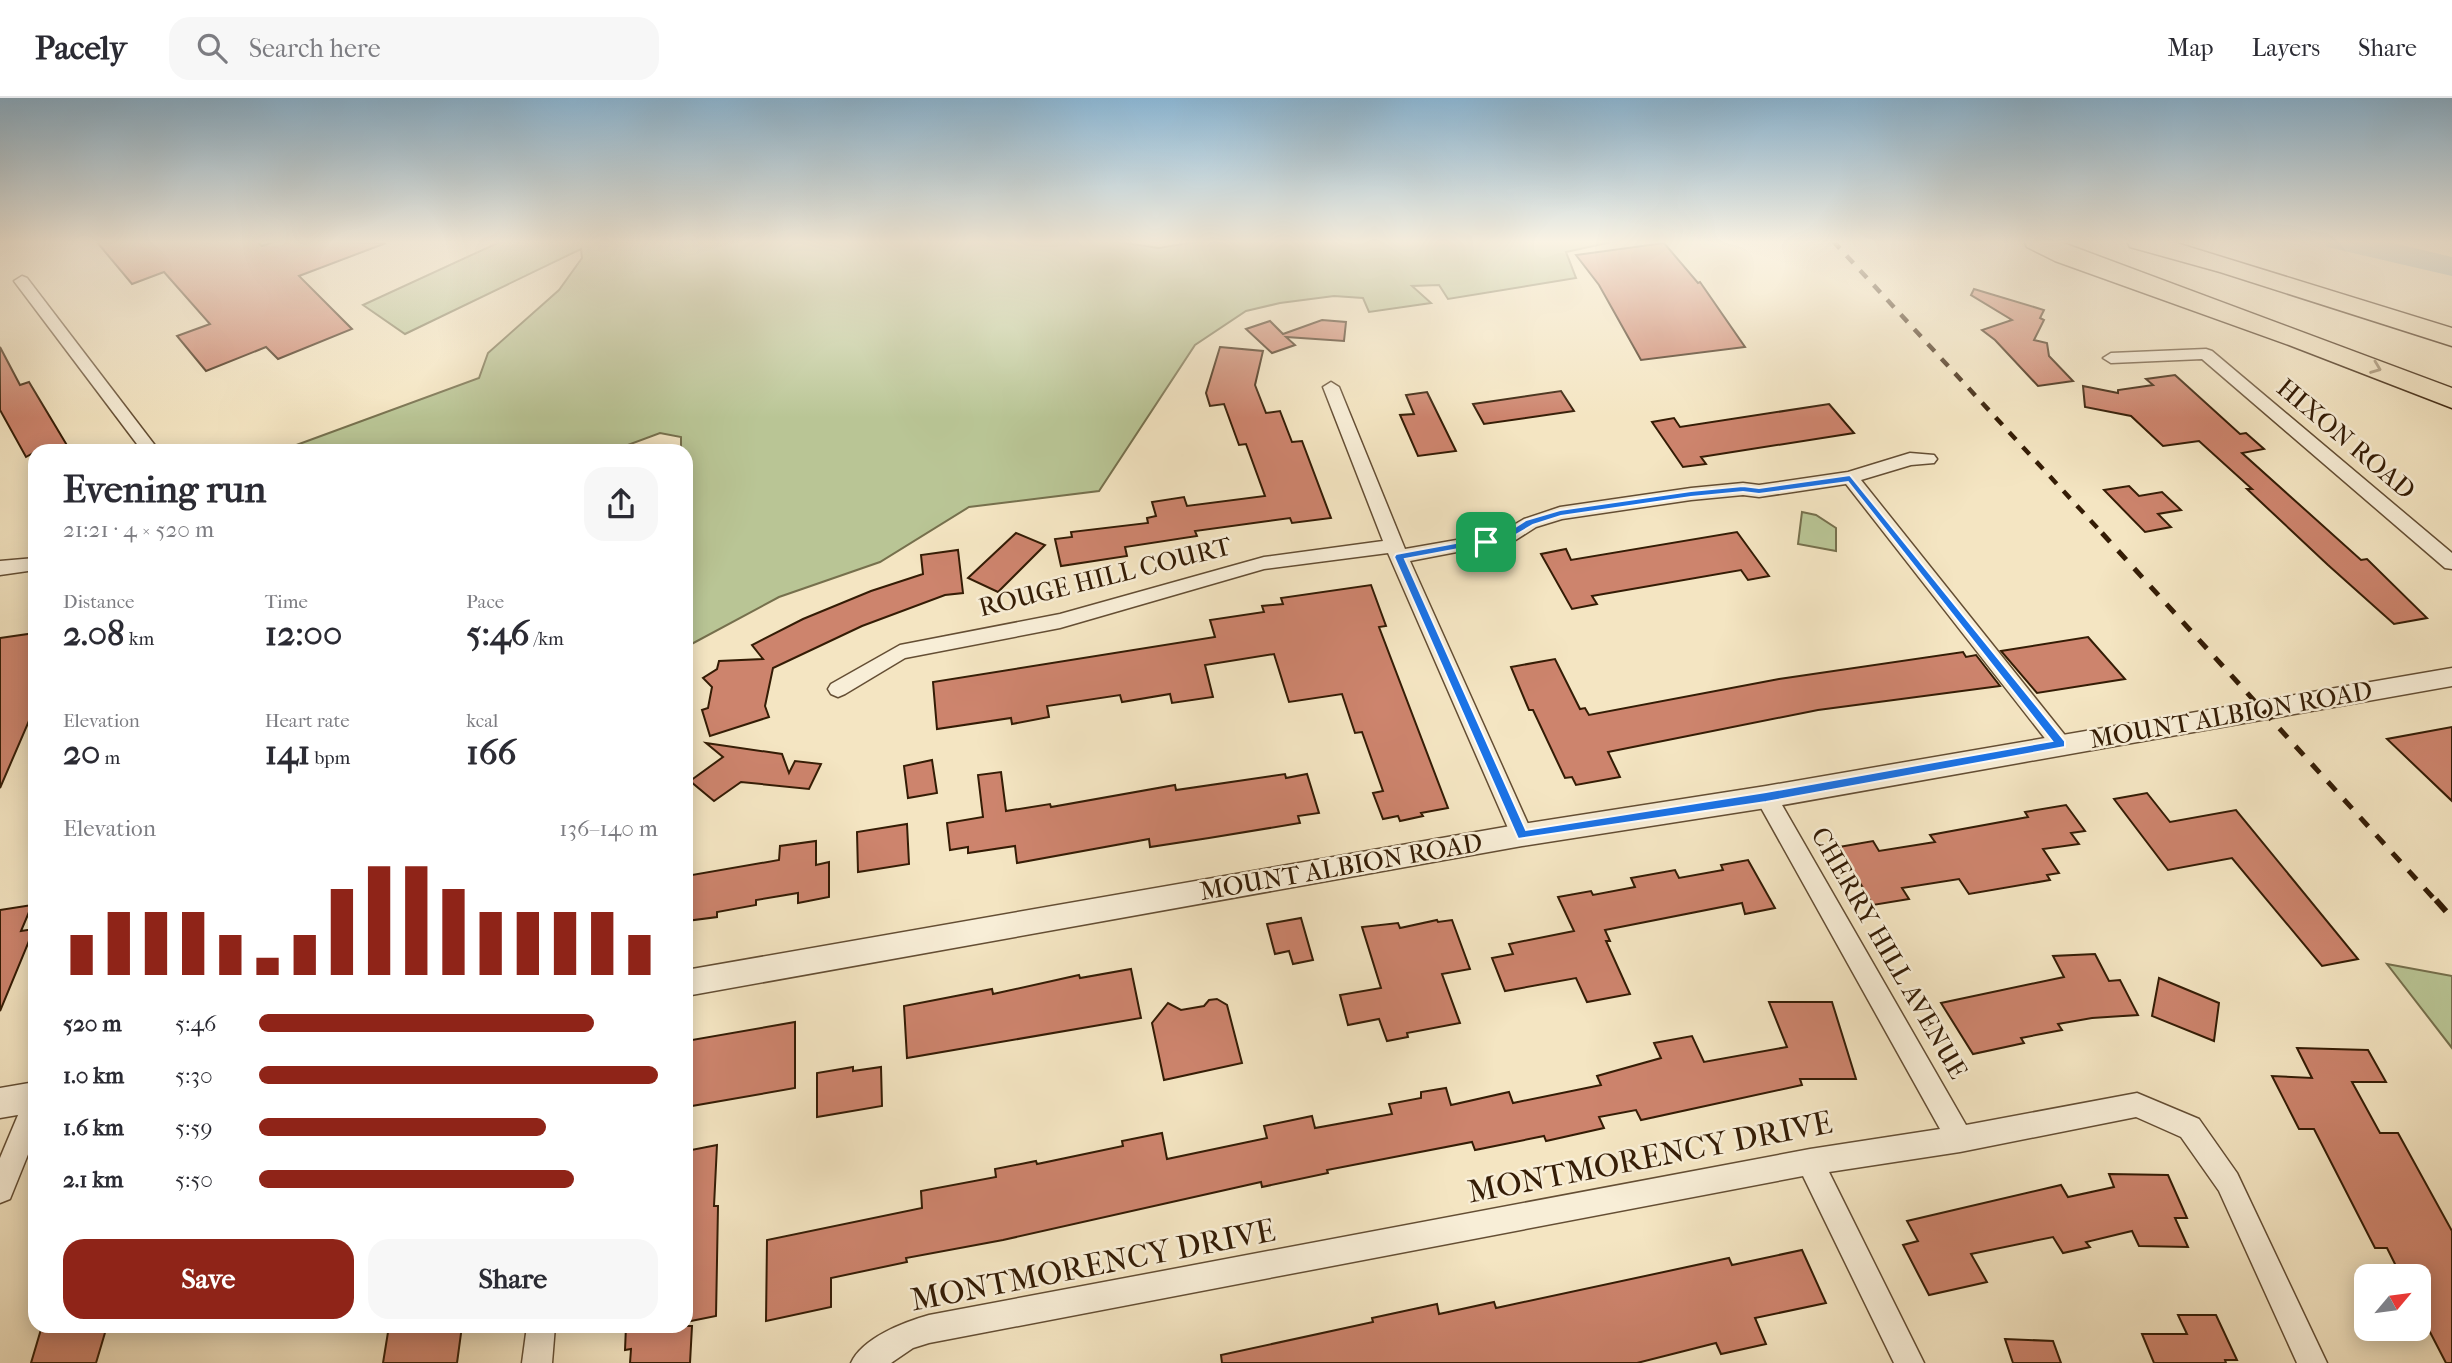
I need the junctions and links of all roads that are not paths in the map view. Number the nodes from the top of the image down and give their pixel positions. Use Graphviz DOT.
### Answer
graph roads {
  1 [pos="36,300"];
  2 [pos="2190,300"];
  3 [pos="2238,300"];
  4 [pos="2336,300"];
  5 [pos="2452,337"];
  6 [pos="2111,358"];
  7 [pos="2452,371"];
  8 [pos="1331,387"];
  9 [pos="2452,398"];
  10 [pos="146,444"];
  11 [pos="1928,460"];
  12 [pos="1850,478"];
  13 [pos="1397,551"];
  14 [pos="2452,563"];
  15 [pos="28,565"];
  16 [pos="0,568"];
  17 [pos="2452,677"];
  18 [pos="838,689"];
  19 [pos="2061,744"];
  20 [pos="1766,797"];
  21 [pos="1522,835"];
  22 [pos="693,982"];
  23 [pos="28,1098"];
  24 [pos="0,1103"];
  25 [pos="28,1122"];
  26 [pos="1960,1139"];
  27 [pos="1811,1162"];
  28 [pos="0,1190"];
  29 [pos="540,1333"];
  30 [pos="537,1363"];
  31 [pos="866,1363"];
  32 [pos="1909,1363"];
  33 [pos="2312,1363"];
  1 -- 10 [label="street"];
  2 -- 9 [label="highway, one-way"];
  3 -- 7 [label="highway"];
  4 -- 5 [label="highway"];
  6 -- 14 [label="street, HIXON ROAD"];
  8 -- 13 [label="street"];
  11 -- 12 [label="street, ROUGE HILL COURT"];
  12 -- 13 [label="street, ROUGE HILL COURT"];
  12 -- 19 [label="street"];
  13 -- 18 [label="street, ROUGE HILL COURT"];
  13 -- 21 [label="street"];
  15 -- 16 [label="street"];
  17 -- 19 [label="street, MOUNT ALBION ROAD"];
  19 -- 20 [label="street, MOUNT ALBION ROAD"];
  20 -- 21 [label="street, MOUNT ALBION ROAD"];
  20 -- 26 [label="street, CHERRY HILL AVENUE"];
  21 -- 22 [label="street, MOUNT ALBION ROAD"];
  23 -- 24 [label="street"];
  25 -- 28 [label="street"];
  26 -- 27 [label="street, MONTMORENCY DRIVE"];
  26 -- 33 [label="street, MONTMORENCY DRIVE"];
  27 -- 31 [label="street, MONTMORENCY DRIVE"];
  27 -- 32 [label="street"];
  29 -- 30 [label="street"];
}
